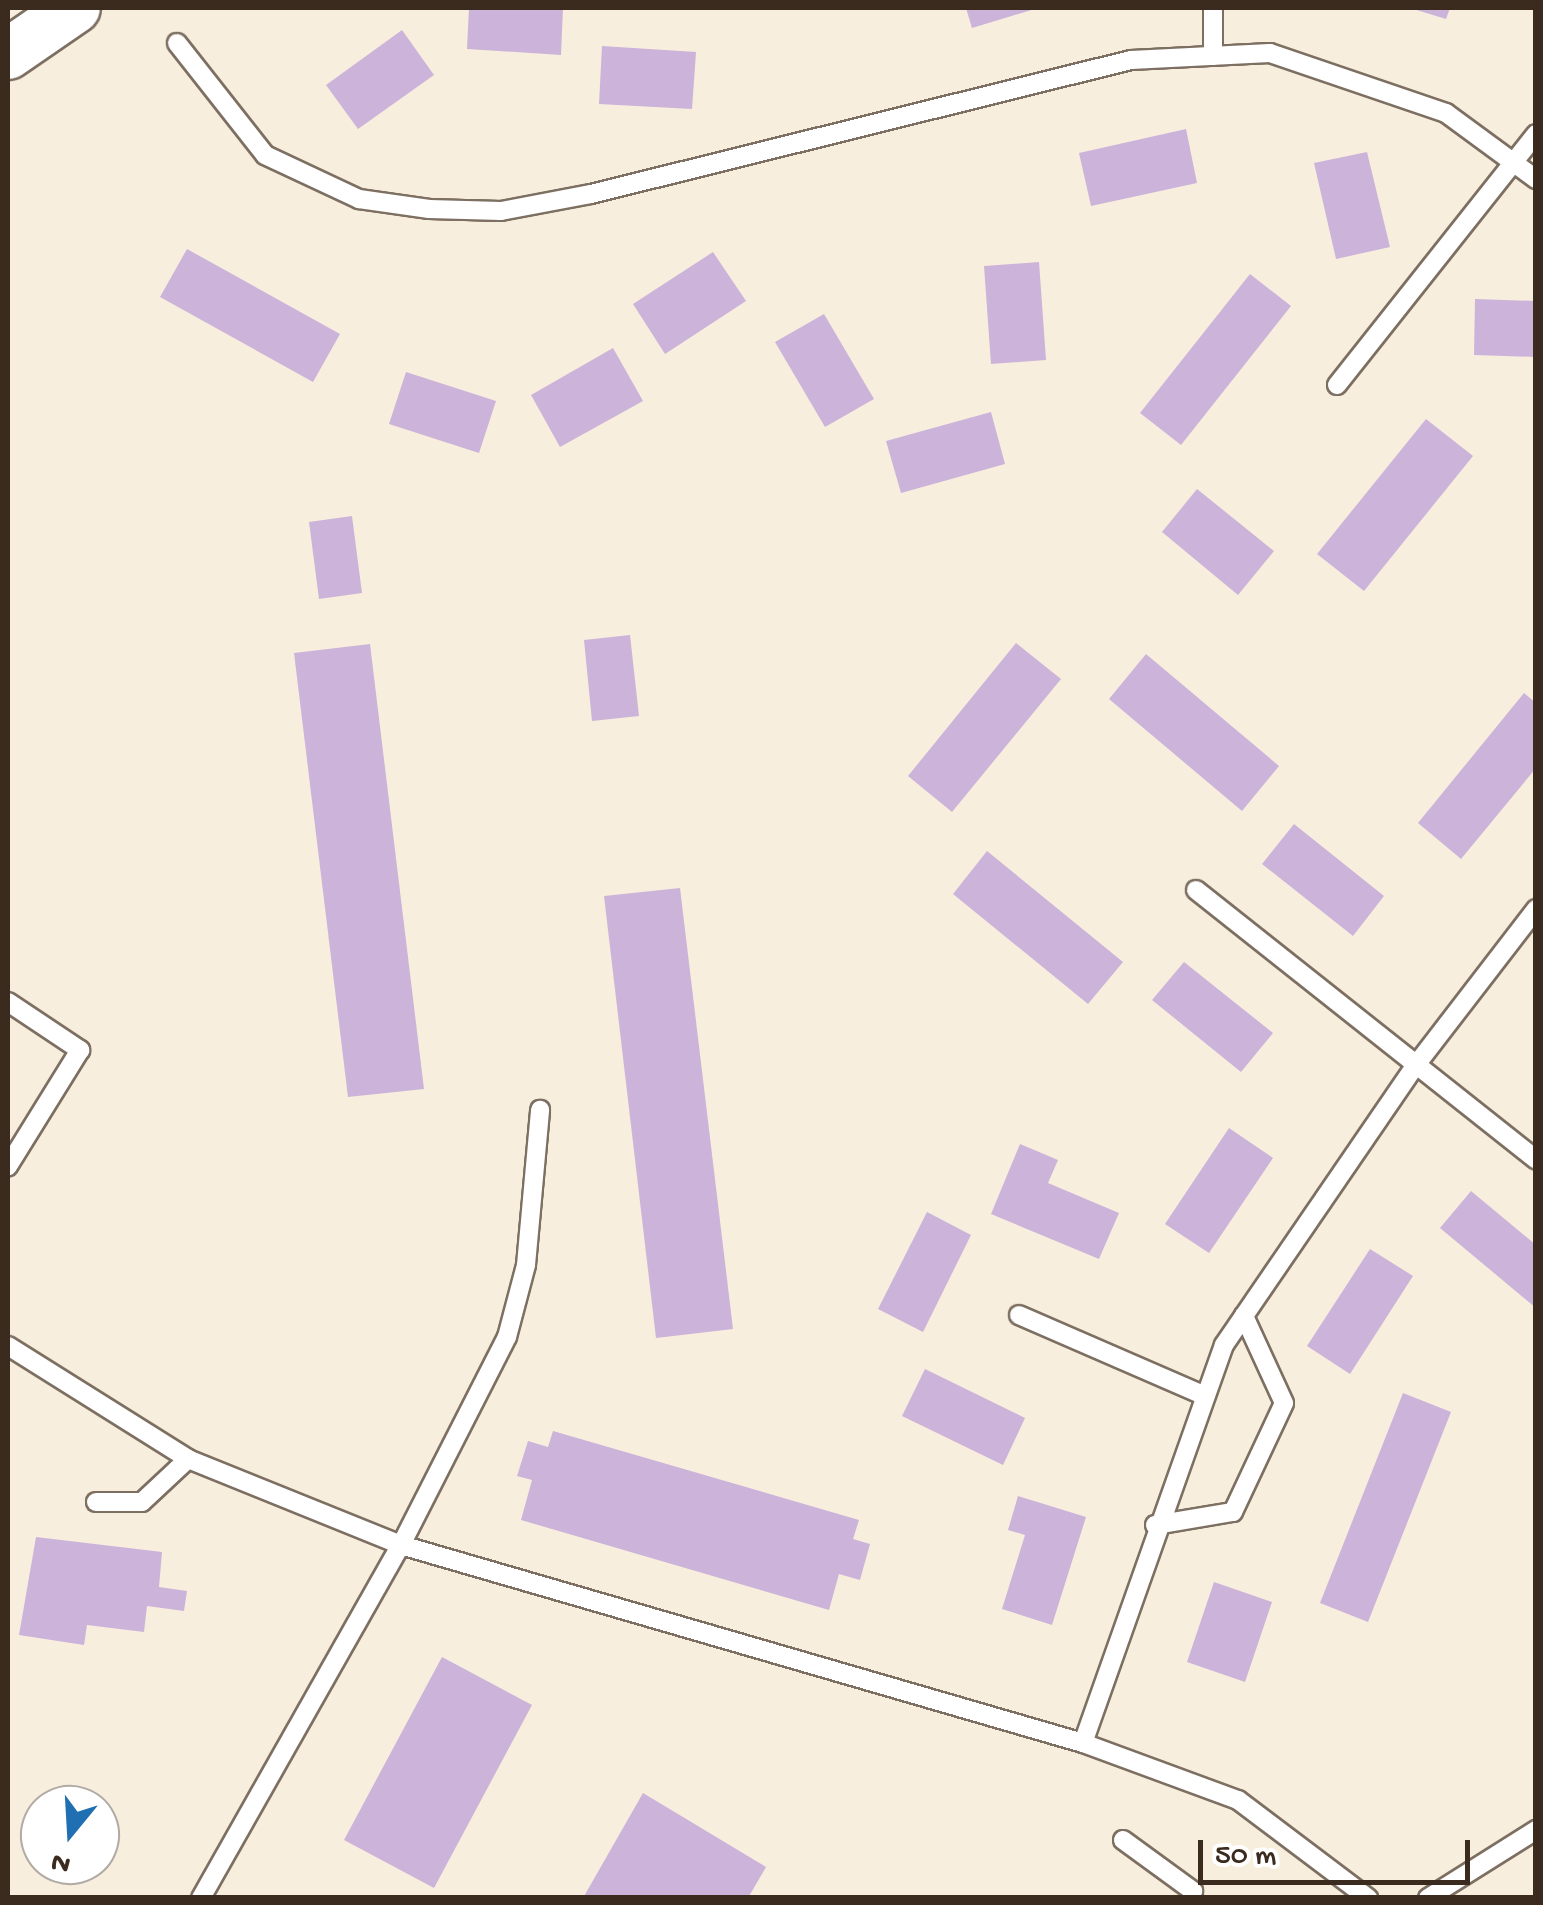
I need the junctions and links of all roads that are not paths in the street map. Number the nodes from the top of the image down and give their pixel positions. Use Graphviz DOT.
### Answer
graph roads {
  1 [pos="75,8"];
  2 [pos="1213,8"];
  3 [pos="177,43"];
  4 [pos="8,54"];
  5 [pos="1213,56"];
  6 [pos="1536,134"];
  7 [pos="1516,159"];
  8 [pos="1536,178"];
  9 [pos="1337,385"];
  10 [pos="1196,890"];
  11 [pos="1536,909"];
  12 [pos="8,1002"];
  13 [pos="1416,1065"];
  14 [pos="540,1110"];
  15 [pos="1536,1159"];
  16 [pos="8,1166"];
  17 [pos="1019,1315"];
  18 [pos="1244,1316"];
  19 [pos="8,1346"];
  20 [pos="1205,1396"];
  21 [pos="188,1459"];
  22 [pos="96,1502"];
  23 [pos="1155,1525"];
  24 [pos="401,1545"];
  25 [pos="1083,1742"];
  26 [pos="1536,1830"];
  27 [pos="1123,1840"];
  28 [pos="1193,1892"];
  29 [pos="201,1898"];
  30 [pos="1368,1898"];
  31 [pos="1428,1898"];
  1 -- 4 [label="main road"];
  2 -- 5 [label="lane"];
  3 -- 5 [label="lane"];
  5 -- 7 [label="lane"];
  6 -- 7 [label="lane"];
  7 -- 8 [label="lane"];
  7 -- 9 [label="lane"];
  10 -- 13 [label="lane"];
  11 -- 13 [label="lane"];
  12 -- 16 [label="lane"];
  13 -- 15 [label="lane"];
  13 -- 18 [label="lane"];
  14 -- 24 [label="lane"];
  17 -- 20 [label="lane"];
  18 -- 20 [label="lane"];
  18 -- 23 [label="lane"];
  19 -- 21 [label="lane"];
  20 -- 23 [label="lane"];
  21 -- 22 [label="lane"];
  21 -- 24 [label="lane"];
  23 -- 25 [label="lane"];
  24 -- 25 [label="lane"];
  24 -- 29 [label="lane"];
  25 -- 30 [label="lane"];
  26 -- 31 [label="lane"];
  27 -- 28 [label="lane"];
}
